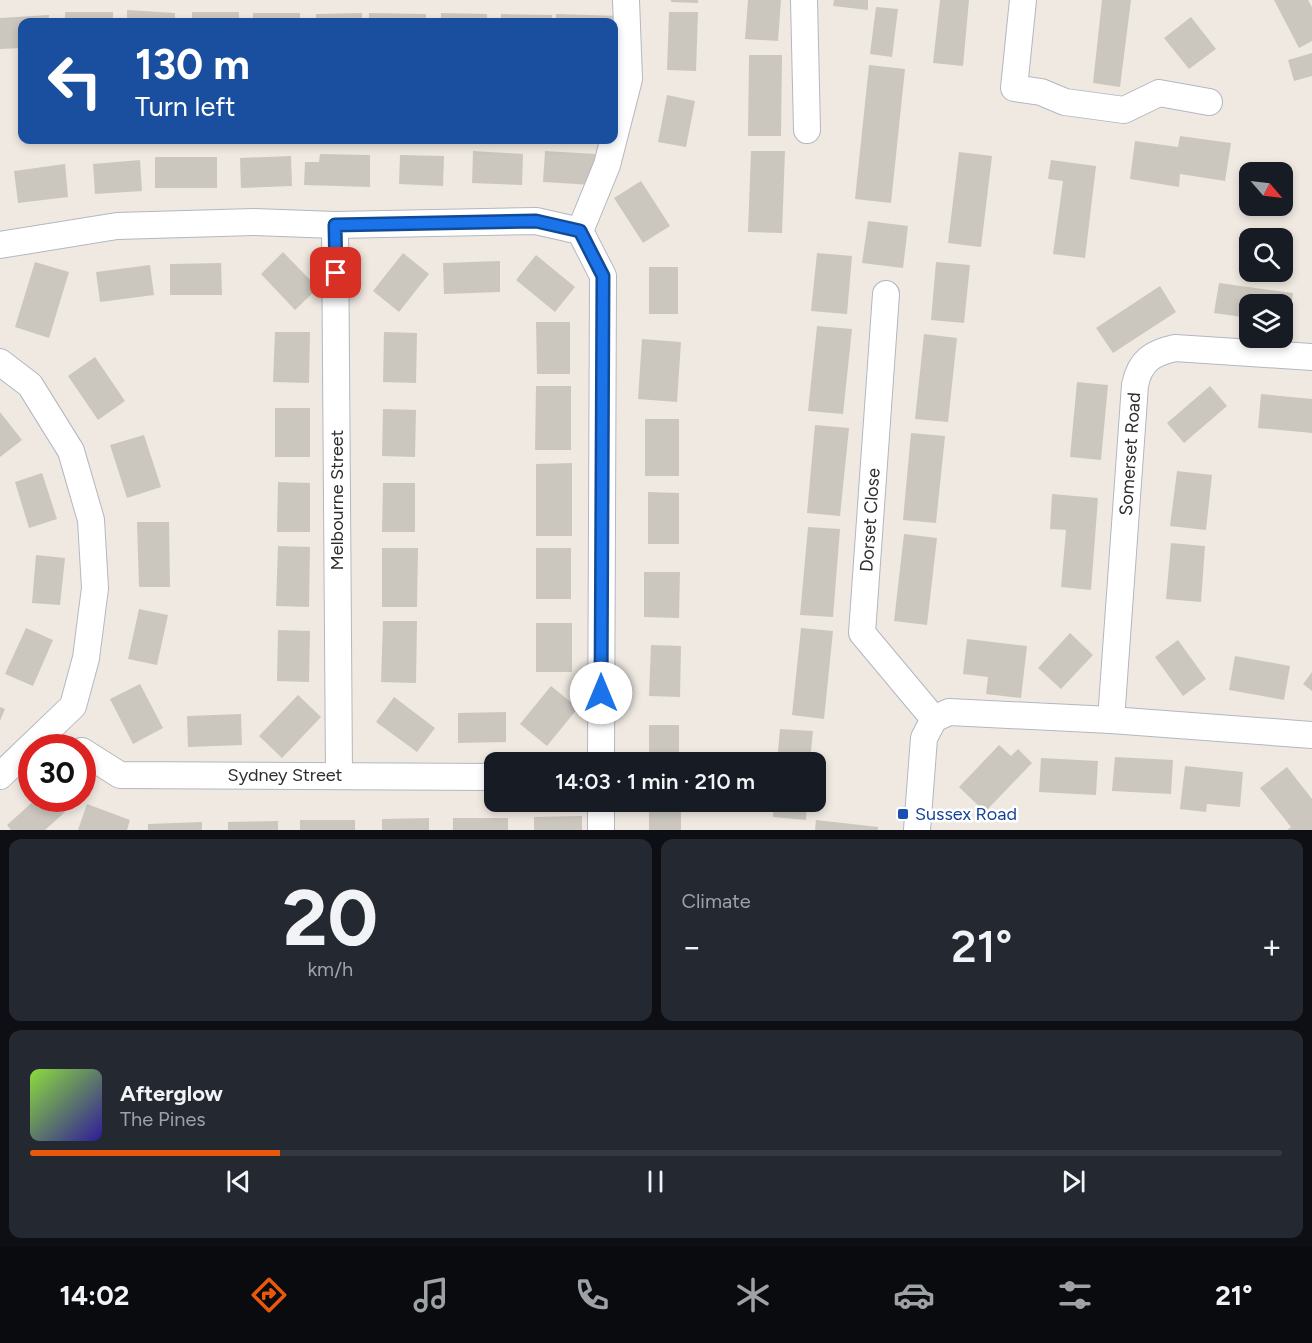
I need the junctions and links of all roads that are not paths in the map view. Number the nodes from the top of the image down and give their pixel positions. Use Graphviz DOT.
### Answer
graph roads {
  1 [pos="626,0"];
  2 [pos="804,0"];
  3 [pos="1023,0"];
  4 [pos="1209,102"];
  5 [pos="618,122"];
  6 [pos="807,130"];
  7 [pos="612,144"];
  8 [pos="335,225"];
  9 [pos="580,231"];
  10 [pos="0,245"];
  11 [pos="886,294"];
  12 [pos="1312,357"];
  13 [pos="0,362"];
  14 [pos="934,719"];
  15 [pos="1111,720"];
  16 [pos="48,728"];
  17 [pos="57,734"];
  18 [pos="1312,735"];
  19 [pos="601,752"];
  20 [pos="96,760"];
  21 [pos="339,774"];
  22 [pos="0,776"];
  23 [pos="484,777"];
  24 [pos="601,812"];
  25 [pos="601,830"];
  26 [pos="917,830"];
  1 -- 5 [label="street"];
  2 -- 6 [label="street"];
  3 -- 4 [label="street"];
  7 -- 9 [label="street"];
  8 -- 9 [label="street"];
  8 -- 10 [label="street"];
  8 -- 21 [label="street, Melbourne Street"];
  9 -- 19 [label="street"];
  11 -- 14 [label="street, Dorset Close"];
  12 -- 15 [label="street, Somerset Road"];
  13 -- 16 [label="street"];
  14 -- 15 [label="street"];
  14 -- 26 [label="street"];
  15 -- 18 [label="street"];
  16 -- 17 [label="street"];
  16 -- 22 [label="street"];
  20 -- 21 [label="street, Sydney Street"];
  21 -- 23 [label="street, Sydney Street"];
  24 -- 25 [label="street"];
}
